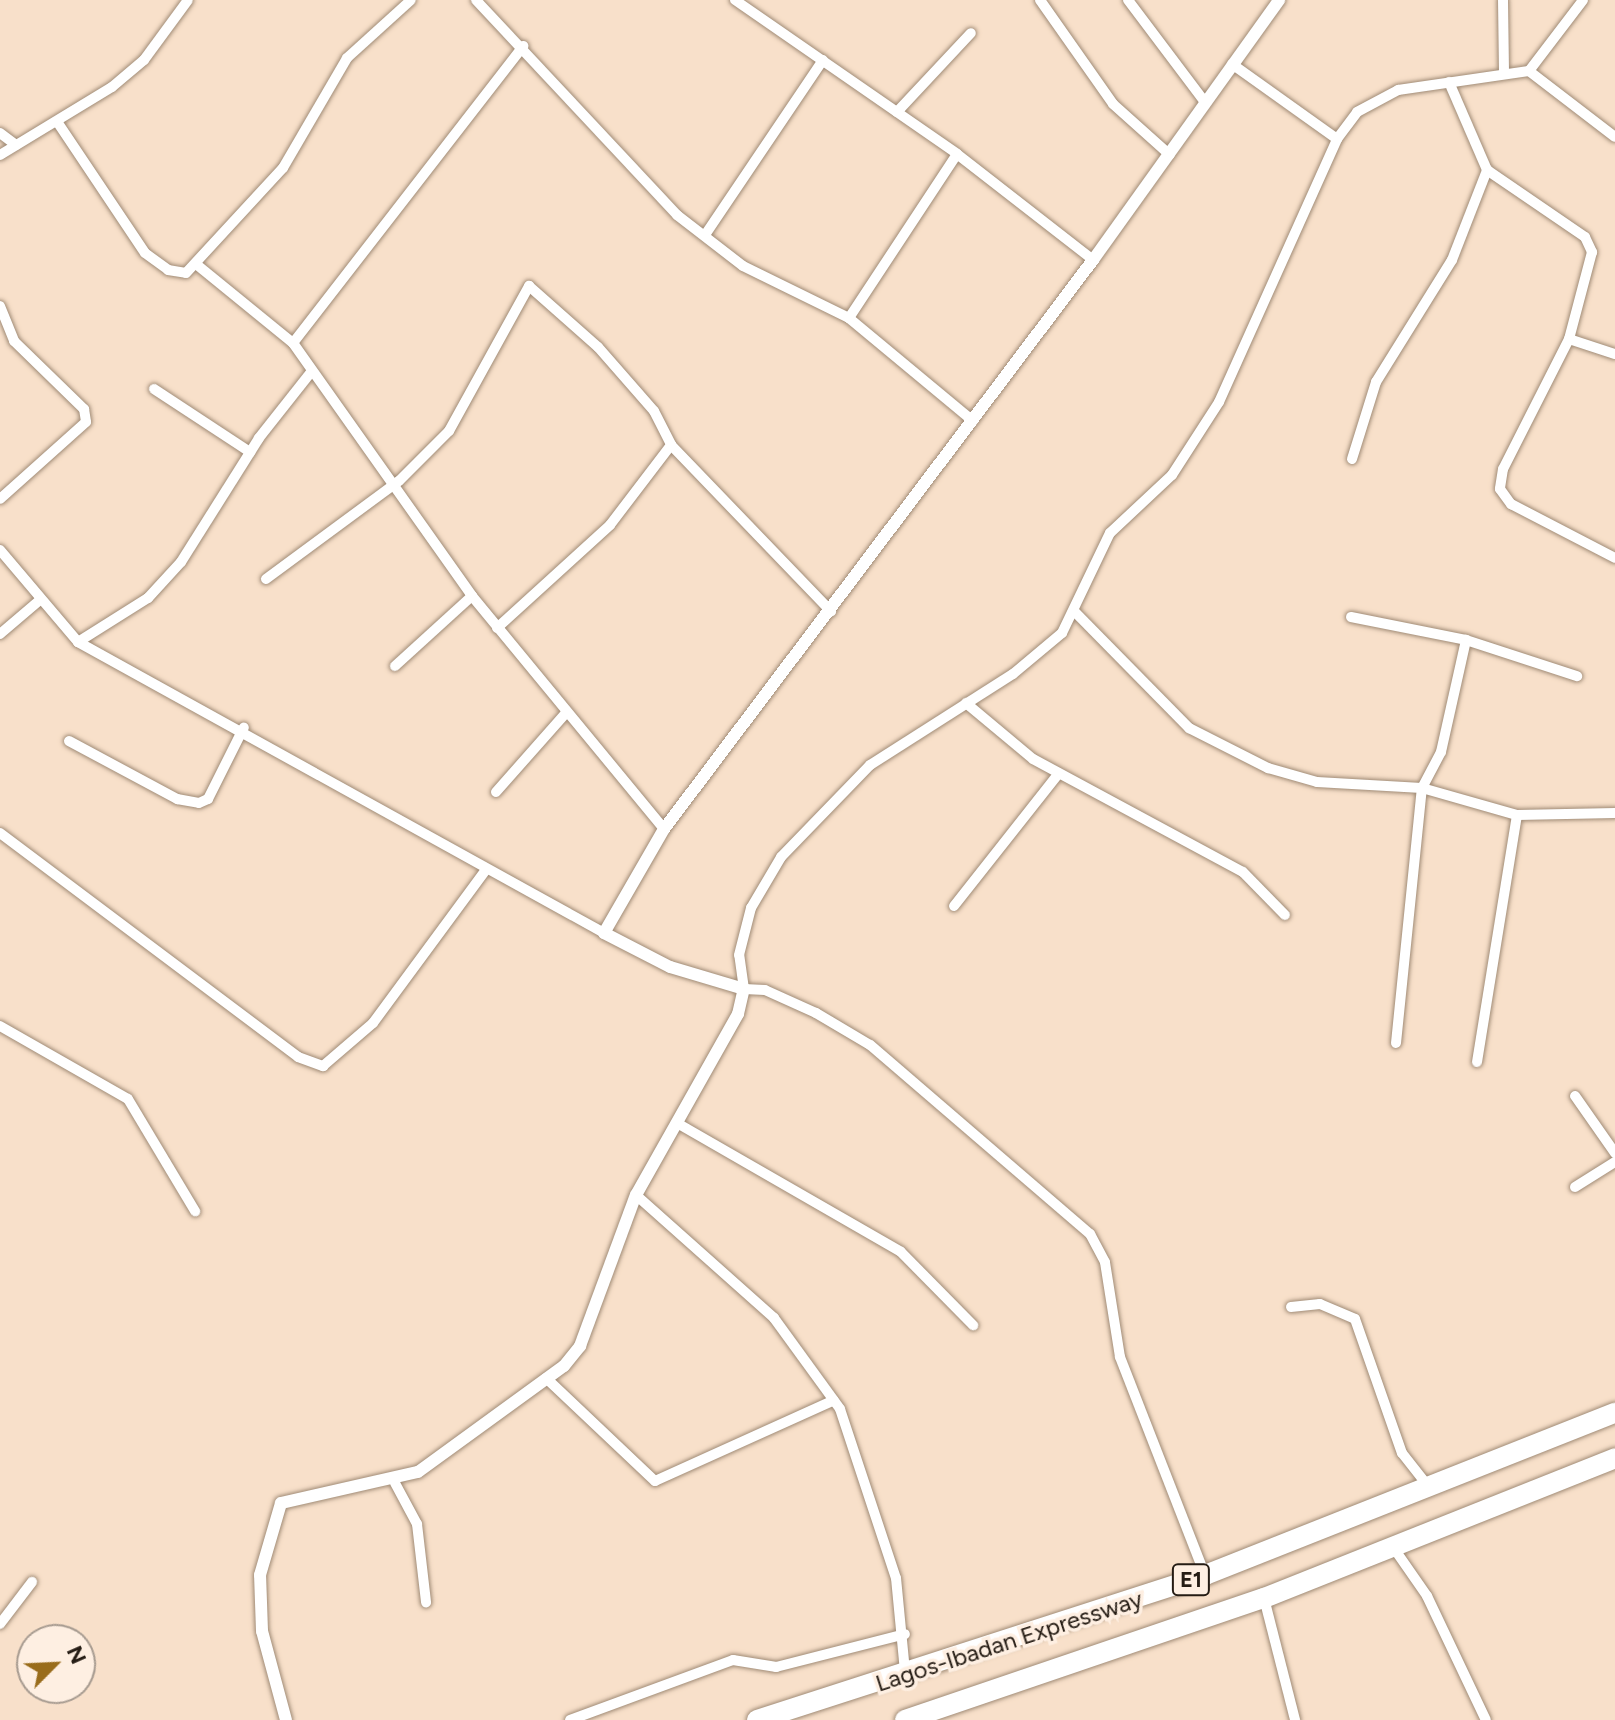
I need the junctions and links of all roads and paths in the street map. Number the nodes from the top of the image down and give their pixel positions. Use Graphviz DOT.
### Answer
graph roads {
  1 [pos="188,0"];
  2 [pos="411,0"];
  3 [pos="476,0"];
  4 [pos="735,0"];
  5 [pos="755,0"];
  6 [pos="1040,0"];
  7 [pos="1128,0"];
  8 [pos="1279,0"];
  9 [pos="1503,0"];
  10 [pos="1583,0"];
  11 [pos="748,9"];
  12 [pos="971,33"];
  13 [pos="523,46"];
  14 [pos="823,60"];
  15 [pos="1232,64"];
  16 [pos="1529,71"];
  17 [pos="1504,73"];
  18 [pos="1449,82"];
  19 [pos="1205,102"];
  20 [pos="897,112"];
  21 [pos="58,123"];
  22 [pos="0,133"];
  23 [pos="1615,137"];
  24 [pos="1337,139"];
  25 [pos="16,145"];
  26 [pos="957,154"];
  27 [pos="0,155"];
  28 [pos="1170,155"];
  29 [pos="1487,170"];
  30 [pos="705,235"];
  31 [pos="1093,260"];
  32 [pos="196,264"];
  33 [pos="0,306"];
  34 [pos="849,318"];
  35 [pos="1569,339"];
  36 [pos="293,343"];
  37 [pos="1615,354"];
  38 [pos="312,371"];
  39 [pos="154,389"];
  40 [pos="973,421"];
  41 [pos="671,445"];
  42 [pos="250,452"];
  43 [pos="1352,459"];
  44 [pos="389,487"];
  45 [pos="0,499"];
  46 [pos="0,550"];
  47 [pos="1615,558"];
  48 [pos="266,579"];
  49 [pos="472,596"];
  50 [pos="40,600"];
  51 [pos="831,611"];
  52 [pos="1075,612"];
  53 [pos="1351,617"];
  54 [pos="497,628"];
  55 [pos="0,634"];
  56 [pos="1466,640"];
  57 [pos="78,642"];
  58 [pos="395,666"];
  59 [pos="1577,676"];
  60 [pos="966,703"];
  61 [pos="566,713"];
  62 [pos="244,727"];
  63 [pos="69,741"];
  64 [pos="1059,773"];
  65 [pos="1422,788"];
  66 [pos="496,792"];
  67 [pos="1615,813"];
  68 [pos="1517,815"];
  69 [pos="664,829"];
  70 [pos="0,833"];
  71 [pos="486,870"];
  72 [pos="954,906"];
  73 [pos="1285,915"];
  74 [pos="604,933"];
  75 [pos="744,989"];
  76 [pos="0,1026"];
  77 [pos="1396,1043"];
  78 [pos="1477,1062"];
  79 [pos="1575,1096"];
  80 [pos="677,1123"];
  81 [pos="1615,1153"];
  82 [pos="1615,1162"];
  83 [pos="1575,1187"];
  84 [pos="636,1195"];
  85 [pos="195,1211"];
  86 [pos="1291,1307"];
  87 [pos="973,1325"];
  88 [pos="546,1378"];
  89 [pos="834,1400"];
  90 [pos="1615,1413"];
  91 [pos="1615,1458"];
  92 [pos="395,1483"];
  93 [pos="1428,1486"];
  94 [pos="1393,1547"];
  95 [pos="1205,1575"];
  96 [pos="32,1582"];
  97 [pos="1264,1598"];
  98 [pos="426,1602"];
  99 [pos="0,1624"];
  100 [pos="905,1634"];
  101 [pos="905,1676"];
  102 [pos="286,1720"];
  103 [pos="570,1720"];
  104 [pos="757,1720"];
  105 [pos="905,1720"];
  106 [pos="1295,1720"];
  107 [pos="1486,1720"];
  1 -- 21 [label="street"];
  2 -- 32 [label="street"];
  3 -- 13 [label="street"];
  4 -- 11 [label="street"];
  5 -- 11 [label="street"];
  6 -- 28 [label="street"];
  7 -- 19 [label="street"];
  8 -- 15 [label="street"];
  9 -- 17 [label="street"];
  10 -- 16 [label="street"];
  11 -- 14 [label="street"];
  12 -- 20 [label="street"];
  13 -- 30 [label="street"];
  13 -- 36 [label="street"];
  14 -- 20 [label="street"];
  14 -- 30 [label="street"];
  15 -- 19 [label="street"];
  15 -- 24 [label="street"];
  16 -- 17 [label="street"];
  16 -- 23 [label="street"];
  17 -- 18 [label="street"];
  18 -- 24 [label="street"];
  18 -- 29 [label="street"];
  19 -- 28 [label="street"];
  20 -- 26 [label="street"];
  21 -- 25 [label="street"];
  21 -- 32 [label="street"];
  22 -- 25 [label="street"];
  24 -- 52 [label="street"];
  25 -- 27 [label="street"];
  26 -- 31 [label="street"];
  26 -- 34 [label="street"];
  28 -- 31 [label="street"];
  29 -- 35 [label="street"];
  29 -- 43 [label="street"];
  30 -- 34 [label="street"];
  31 -- 40 [label="street"];
  32 -- 36 [label="street"];
  33 -- 45 [label="street"];
  34 -- 40 [label="street"];
  35 -- 37 [label="street"];
  35 -- 47 [label="street"];
  36 -- 38 [label="street"];
  38 -- 42 [label="street"];
  38 -- 44 [label="street"];
  39 -- 42 [label="street"];
  40 -- 51 [label="street"];
  41 -- 44 [label="street"];
  41 -- 51 [label="street"];
  41 -- 54 [label="street"];
  42 -- 57 [label="street"];
  44 -- 48 [label="street"];
  44 -- 49 [label="street"];
  46 -- 50 [label="street"];
  49 -- 54 [label="street"];
  49 -- 58 [label="street"];
  50 -- 55 [label="street"];
  50 -- 57 [label="street"];
  51 -- 69 [label="street"];
  52 -- 60 [label="street"];
  52 -- 65 [label="street"];
  53 -- 56 [label="street"];
  54 -- 61 [label="street"];
  56 -- 59 [label="street"];
  56 -- 65 [label="street"];
  57 -- 62 [label="street"];
  60 -- 64 [label="street"];
  60 -- 75 [label="street"];
  61 -- 66 [label="street"];
  61 -- 69 [label="street"];
  62 -- 63 [label="street"];
  62 -- 71 [label="street"];
  64 -- 72 [label="street"];
  64 -- 73 [label="street"];
  65 -- 68 [label="street"];
  65 -- 77 [label="street"];
  67 -- 68 [label="street"];
  68 -- 78 [label="street"];
  69 -- 74 [label="street"];
  70 -- 71 [label="street"];
  71 -- 74 [label="street"];
  74 -- 75 [label="street"];
  75 -- 80 [label="street"];
  75 -- 95 [label="street"];
  76 -- 85 [label="street"];
  79 -- 81 [label="street"];
  80 -- 84 [label="street"];
  80 -- 87 [label="street"];
  82 -- 83 [label="street"];
  84 -- 88 [label="street"];
  84 -- 89 [label="street"];
  86 -- 93 [label="street"];
  88 -- 89 [label="street"];
  88 -- 92 [label="street"];
  89 -- 100 [label="street"];
  90 -- 93 [label="highway, Lagos-Ibadan Expressway / E1"];
  91 -- 94 [label="highway, Lagos-Ibadan Expressway / E1"];
  92 -- 98 [label="street"];
  92 -- 102 [label="street"];
  93 -- 95 [label="highway, Lagos-Ibadan Expressway / E1"];
  94 -- 97 [label="highway, Lagos-Ibadan Expressway / E1"];
  94 -- 107 [label="street"];
  95 -- 101 [label="highway, Lagos-Ibadan Expressway / E1"];
  96 -- 99 [label="street"];
  97 -- 105 [label="highway, Lagos-Ibadan Expressway / E1"];
  97 -- 106 [label="street"];
  100 -- 101 [label="street"];
  100 -- 103 [label="street"];
  101 -- 104 [label="highway, Lagos-Ibadan Expressway / E1"];
}
